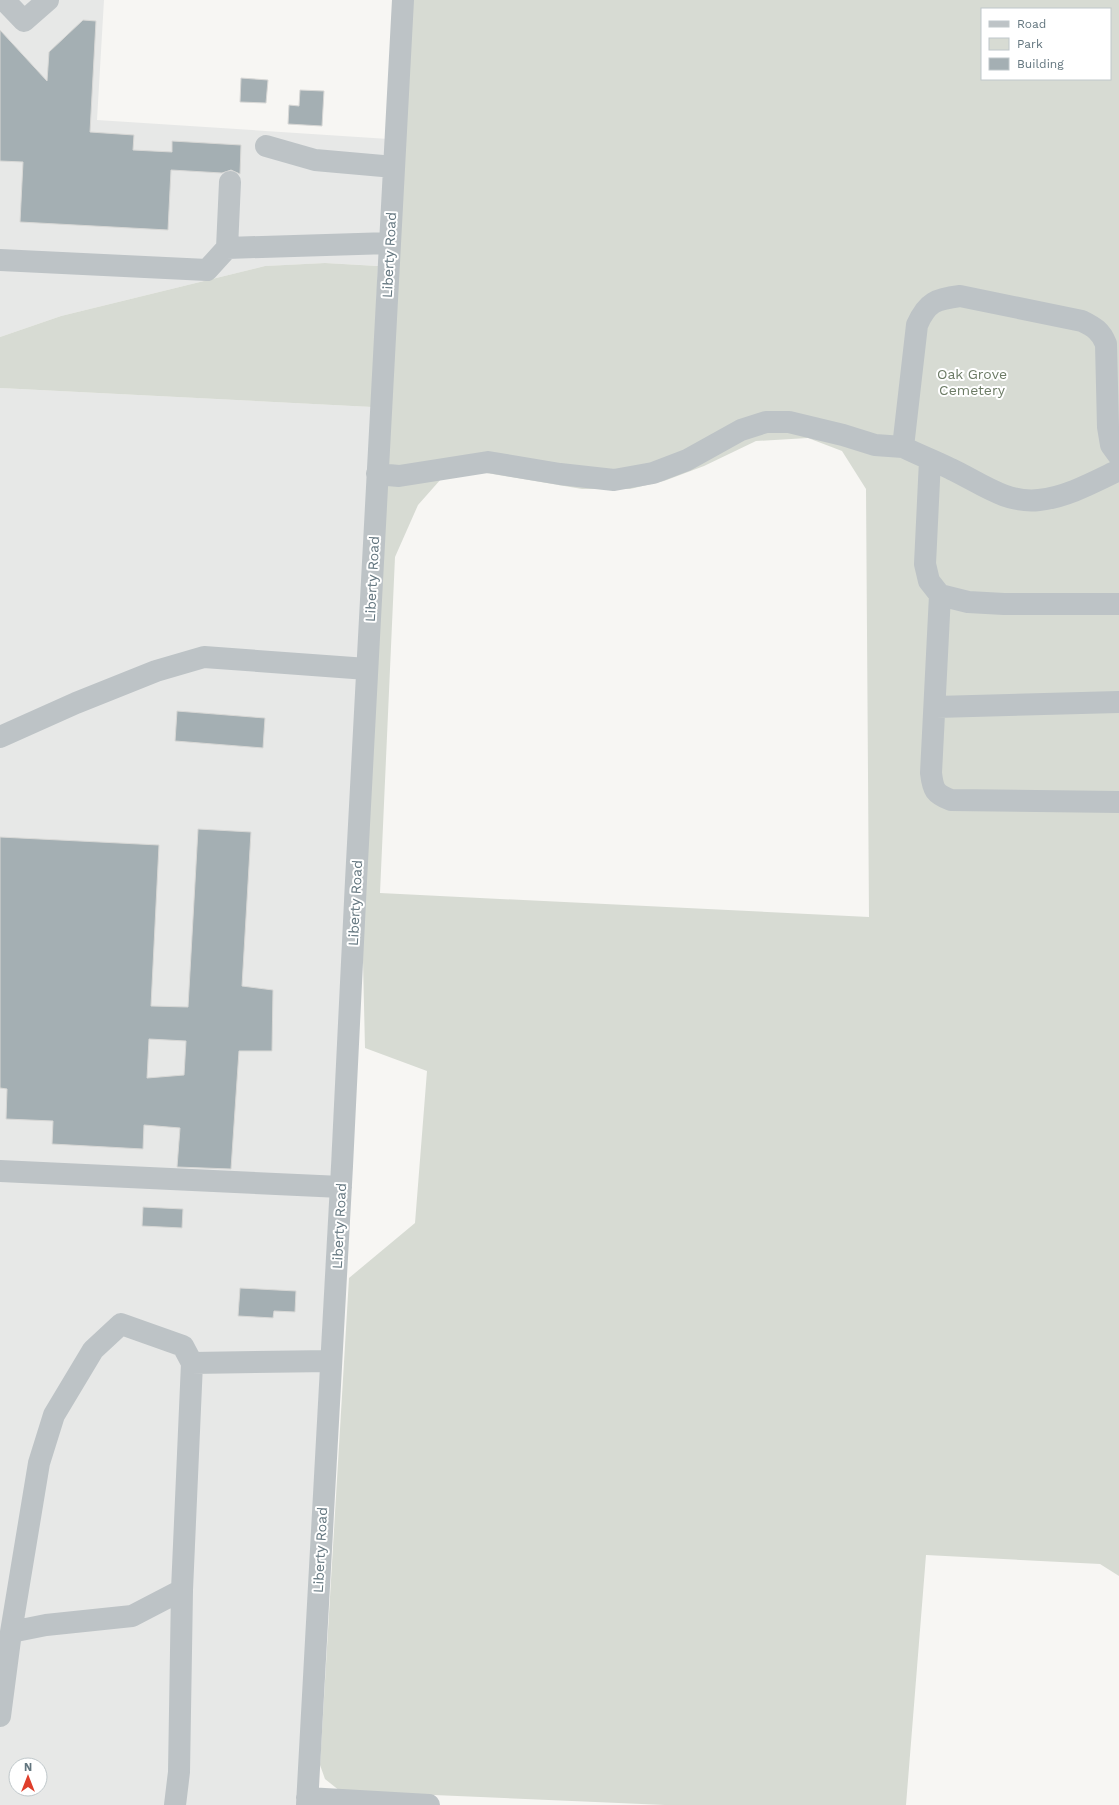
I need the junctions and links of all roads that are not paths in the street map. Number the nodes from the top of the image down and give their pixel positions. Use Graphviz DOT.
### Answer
graph roads {
  1 [pos="4,0"];
  2 [pos="48,0"];
  3 [pos="403,0"];
  4 [pos="266,146"];
  5 [pos="394,167"];
  6 [pos="230,182"];
  7 [pos="390,243"];
  8 [pos="227,248"];
  9 [pos="0,260"];
  10 [pos="903,447"];
  11 [pos="1119,456"];
  12 [pos="930,460"];
  13 [pos="1119,470"];
  14 [pos="377,474"];
  15 [pos="940,595"];
  16 [pos="1119,604"];
  17 [pos="367,669"];
  18 [pos="1119,702"];
  19 [pos="936,707"];
  20 [pos="0,737"];
  21 [pos="1119,802"];
  22 [pos="0,1171"];
  23 [pos="341,1187"];
  24 [pos="331,1361"];
  25 [pos="192,1363"];
  26 [pos="182,1590"];
  27 [pos="12,1632"];
  28 [pos="0,1716"];
  29 [pos="307,1802"];
  30 [pos="175,1805"];
  31 [pos="429,1805"];
  1 -- 2 [label="street"];
  3 -- 5 [label="street, Liberty Road"];
  4 -- 5 [label="street"];
  5 -- 7 [label="street, Liberty Road"];
  6 -- 8 [label="street"];
  7 -- 8 [label="street"];
  7 -- 14 [label="street, Liberty Road"];
  8 -- 9 [label="street"];
  10 -- 11 [label="street"];
  10 -- 12 [label="street"];
  10 -- 14 [label="street"];
  12 -- 13 [label="street"];
  12 -- 15 [label="street"];
  14 -- 17 [label="street, Liberty Road"];
  15 -- 16 [label="street"];
  15 -- 19 [label="street"];
  17 -- 20 [label="street"];
  17 -- 23 [label="street, Liberty Road"];
  18 -- 19 [label="street"];
  19 -- 21 [label="street"];
  22 -- 23 [label="street"];
  23 -- 24 [label="street, Liberty Road"];
  24 -- 25 [label="street"];
  24 -- 29 [label="street, Liberty Road"];
  25 -- 26 [label="street"];
  25 -- 27 [label="street"];
  26 -- 27 [label="street"];
  26 -- 30 [label="street"];
  27 -- 28 [label="street"];
  29 -- 31 [label="street"];
}
